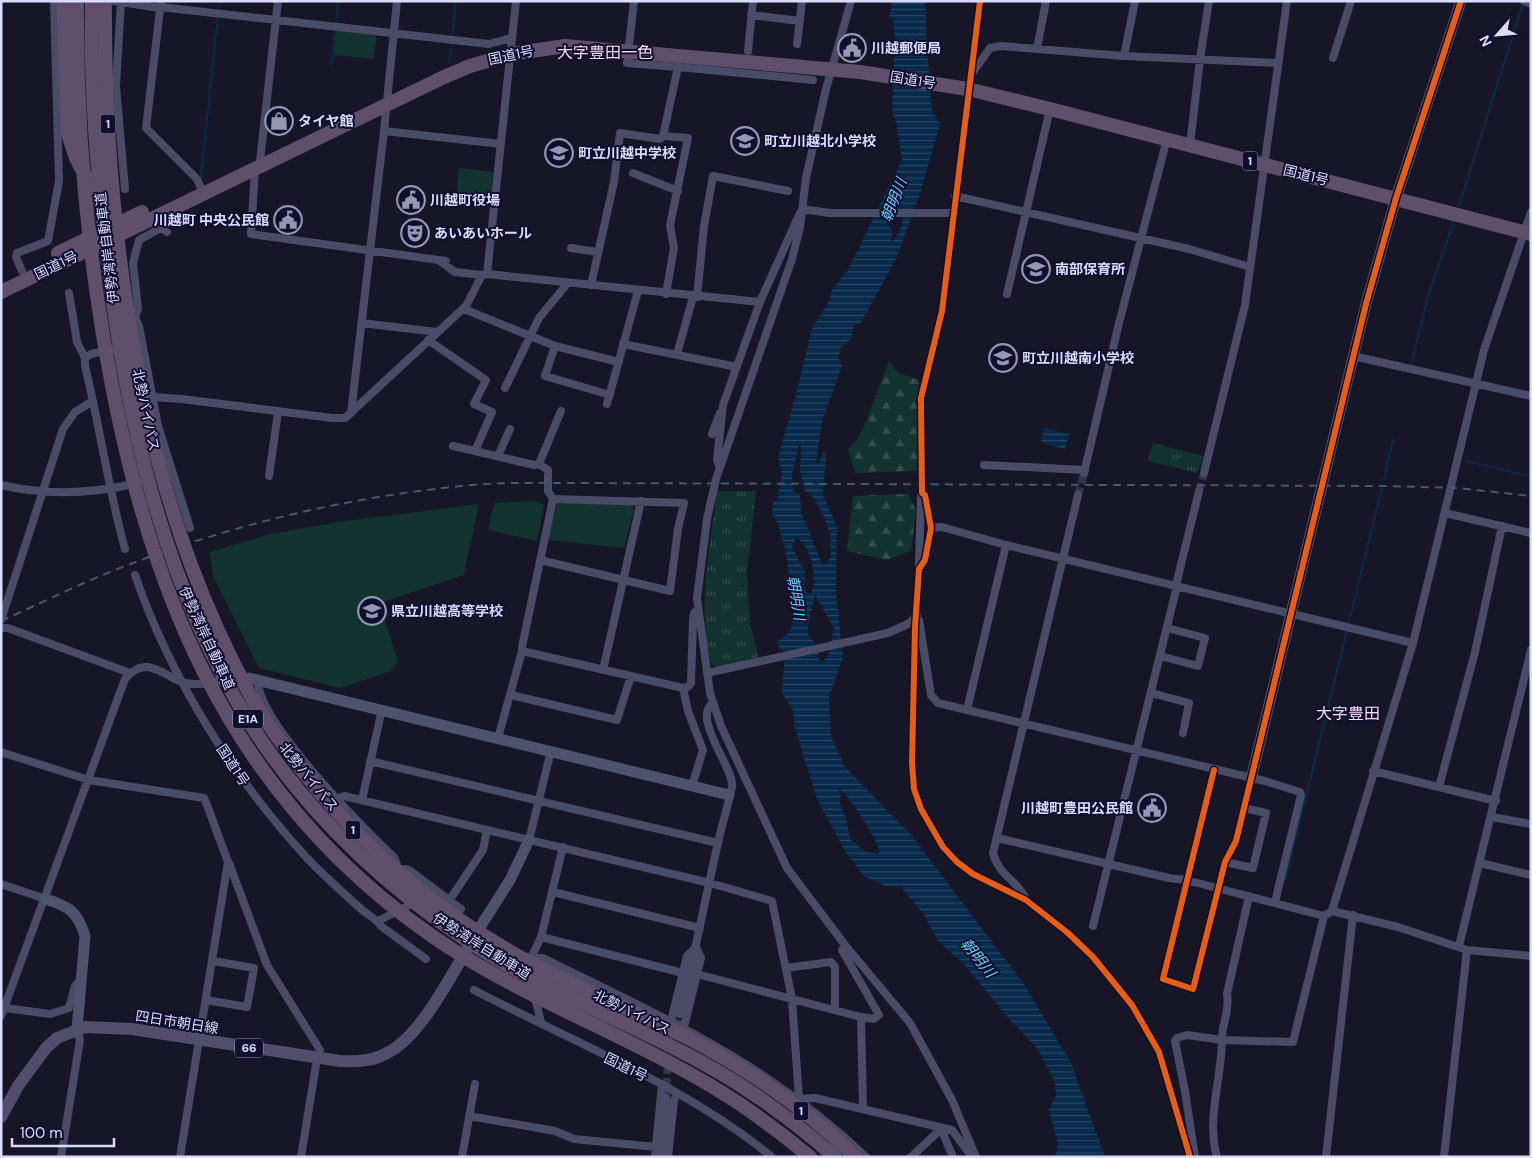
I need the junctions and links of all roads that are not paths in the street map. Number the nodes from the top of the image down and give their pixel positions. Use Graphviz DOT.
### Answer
graph roads {
  1 [pos="77,1"];
  2 [pos="92,1"];
  3 [pos="105,1"];
  4 [pos="278,1"];
  5 [pos="397,1"];
  6 [pos="516,1"];
  7 [pos="634,1"];
  8 [pos="753,1"];
  9 [pos="802,1"];
  10 [pos="851,1"];
  11 [pos="980,1"];
  12 [pos="1046,1"];
  13 [pos="1135,1"];
  14 [pos="1209,1"];
  15 [pos="1287,1"];
  16 [pos="1351,1"];
  17 [pos="1461,1"];
  18 [pos="119,2"];
  19 [pos="60,3"];
  20 [pos="160,5"];
  21 [pos="751,14"];
  22 [pos="276,19"];
  23 [pos="800,21"];
  24 [pos="393,33"];
  25 [pos="512,38"];
  26 [pos="797,44"];
  27 [pos="1037,49"];
  28 [pos="629,50"];
  29 [pos="748,51"];
  30 [pos="511,54"];
  31 [pos="1124,56"];
  32 [pos="1333,58"];
  33 [pos="1200,59"];
  34 [pos="1277,63"];
  35 [pos="678,67"];
  36 [pos="832,69"];
  37 [pos="813,80"];
  38 [pos="964,85"];
  39 [pos="387,104"];
  40 [pos="1050,109"];
  41 [pos="384,131"];
  42 [pos="663,136"];
  43 [pos="1167,139"];
  44 [pos="65,144"];
  45 [pos="501,144"];
  46 [pos="115,145"];
  47 [pos="1190,145"];
  48 [pos="1263,164"];
  49 [pos="257,165"];
  50 [pos="633,173"];
  51 [pos="200,186"];
  52 [pos="125,189"];
  53 [pos="678,191"];
  54 [pos="788,191"];
  55 [pos="955,196"];
  56 [pos="113,198"];
  57 [pos="1396,198"];
  58 [pos="802,209"];
  59 [pos="1026,212"];
  60 [pos="1531,212"];
  61 [pos="953,213"];
  62 [pos="139,214"];
  63 [pos="114,230"];
  64 [pos="167,232"];
  65 [pos="1527,233"];
  66 [pos="1141,238"];
  67 [pos="570,248"];
  68 [pos="370,250"];
  69 [pos="598,252"];
  70 [pos="1250,267"];
  71 [pos="22,271"];
  72 [pos="484,275"];
  73 [pos="1,281"];
  74 [pos="567,284"];
  75 [pos="591,285"];
  76 [pos="638,291"];
  77 [pos="1,292"];
  78 [pos="69,293"];
  79 [pos="666,294"];
  80 [pos="1007,294"];
  81 [pos="695,297"];
  82 [pos="760,302"];
  83 [pos="464,308"];
  84 [pos="131,316"];
  85 [pos="361,323"];
  86 [pos="437,332"];
  87 [pos="530,336"];
  88 [pos="428,340"];
  89 [pos="623,344"];
  90 [pos="133,345"];
  91 [pos="555,346"];
  92 [pos="677,354"];
  93 [pos="1353,356"];
  94 [pos="85,358"];
  95 [pos="619,362"];
  96 [pos="737,366"];
  97 [pos="1475,384"];
  98 [pos="505,388"];
  99 [pos="610,395"];
  100 [pos="1531,396"];
  101 [pos="152,397"];
  102 [pos="93,400"];
  103 [pos="607,404"];
  104 [pos="724,404"];
  105 [pos="561,411"];
  106 [pos="278,412"];
  107 [pos="351,413"];
  108 [pos="510,429"];
  109 [pos="712,434"];
  110 [pos="453,446"];
  111 [pos="475,451"];
  112 [pos="498,456"];
  113 [pos="539,464"];
  114 [pos="984,465"];
  115 [pos="720,468"];
  116 [pos="172,473"];
  117 [pos="1204,473"];
  118 [pos="269,476"];
  119 [pos="1,485"];
  120 [pos="109,490"];
  121 [pos="1199,491"];
  122 [pos="43,492"];
  123 [pos="922,493"];
  124 [pos="1078,495"];
  125 [pos="553,499"];
  126 [pos="641,501"];
  127 [pos="1445,512"];
  128 [pos="1502,526"];
  129 [pos="190,528"];
  130 [pos="931,528"];
  131 [pos="1531,533"];
  132 [pos="1006,545"];
  133 [pos="125,549"];
  134 [pos="1064,559"];
  135 [pos="540,560"];
  136 [pos="919,569"];
  137 [pos="135,575"];
  138 [pos="624,580"];
  139 [pos="1176,586"];
  140 [pos="3,605"];
  141 [pos="698,610"];
  142 [pos="918,613"];
  143 [pos="1291,614"];
  144 [pos="1,620"];
  145 [pos="1,628"];
  146 [pos="1167,628"];
  147 [pos="1413,643"];
  148 [pos="1531,650"];
  149 [pos="522,651"];
  150 [pos="1160,656"];
  151 [pos="604,670"];
  152 [pos="130,673"];
  153 [pos="707,673"];
  154 [pos="630,676"];
  155 [pos="253,679"];
  156 [pos="183,682"];
  157 [pos="683,688"];
  158 [pos="1151,694"];
  159 [pos="511,695"];
  160 [pos="713,704"];
  161 [pos="382,709"];
  162 [pos="967,710"];
  163 [pos="1024,724"];
  164 [pos="1183,733"];
  165 [pos="498,738"];
  166 [pos="1138,750"];
  167 [pos="551,751"];
  168 [pos="1,752"];
  169 [pos="370,761"];
  170 [pos="1214,770"];
  171 [pos="1373,772"];
  172 [pos="1250,779"];
  173 [pos="89,780"];
  174 [pos="692,786"];
  175 [pos="1438,787"];
  176 [pos="730,795"];
  177 [pos="336,799"];
  178 [pos="538,799"];
  179 [pos="362,800"];
  180 [pos="1496,801"];
  181 [pos="1244,808"];
  182 [pos="1492,817"];
  183 [pos="1531,824"];
  184 [pos="487,830"];
  185 [pos="997,838"];
  186 [pos="529,840"];
  187 [pos="718,842"];
  188 [pos="563,847"];
  189 [pos="394,857"];
  190 [pos="228,862"];
  191 [pos="1225,862"];
  192 [pos="1108,863"];
  193 [pos="1480,863"];
  194 [pos="402,871"];
  195 [pos="1531,875"];
  196 [pos="1186,880"];
  197 [pos="710,883"];
  198 [pos="1,884"];
  199 [pos="1219,888"];
  200 [pos="553,892"];
  201 [pos="426,896"];
  202 [pos="1249,896"];
  203 [pos="46,898"];
  204 [pos="1026,900"];
  205 [pos="449,901"];
  206 [pos="1275,902"];
  207 [pos="461,909"];
  208 [pos="1332,910"];
  209 [pos="1353,915"];
  210 [pos="1324,916"];
  211 [pos="378,921"];
  212 [pos="1093,926"];
  213 [pos="700,928"];
  214 [pos="477,932"];
  215 [pos="541,937"];
  216 [pos="845,945"];
  217 [pos="1459,946"];
  218 [pos="696,947"];
  219 [pos="1468,950"];
  220 [pos="1531,956"];
  221 [pos="526,958"];
  222 [pos="426,959"];
  223 [pos="213,962"];
  224 [pos="786,968"];
  225 [pos="683,972"];
  226 [pos="697,974"];
  227 [pos="82,977"];
  228 [pos="474,990"];
  229 [pos="792,999"];
  230 [pos="206,1000"];
  231 [pos="5,1008"];
  232 [pos="835,1010"];
  233 [pos="680,1014"];
  234 [pos="1,1016"];
  235 [pos="861,1017"];
  236 [pos="671,1021"];
  237 [pos="541,1022"];
  238 [pos="684,1027"];
  239 [pos="77,1029"];
  240 [pos="198,1040"];
  241 [pos="1222,1040"];
  242 [pos="318,1054"];
  243 [pos="475,1084"];
  244 [pos="662,1084"];
  245 [pos="677,1092"];
  246 [pos="666,1098"];
  247 [pos="800,1099"];
  248 [pos="864,1109"];
  249 [pos="469,1116"];
  250 [pos="1,1117"];
  251 [pos="941,1129"];
  252 [pos="656,1147"];
  253 [pos="61,1157"];
  254 [pos="180,1157"];
  255 [pos="301,1157"];
  256 [pos="462,1157"];
  257 [pos="655,1157"];
  258 [pos="661,1157"];
  259 [pos="668,1157"];
  260 [pos="772,1157"];
  261 [pos="810,1157"];
  262 [pos="835,1157"];
  263 [pos="855,1157"];
  264 [pos="866,1157"];
  265 [pos="911,1157"];
  266 [pos="953,1157"];
  267 [pos="974,1157"];
  268 [pos="1190,1157"];
  269 [pos="1195,1157"];
  270 [pos="1217,1157"];
  271 [pos="1326,1157"];
  272 [pos="1444,1157"];
  1 -- 261 [label="highway, 伊勢湾岸自動車道 / E1A, bridge"];
  2 -- 262 [label="highway, 伊勢湾岸自動車道 / E1A, bridge"];
  3 -- 46 [label="highway, 北勢バイパス / 1"];
  4 -- 22 [label="street"];
  5 -- 24 [label="street"];
  6 -- 25 [label="street"];
  7 -- 28 [label="street"];
  8 -- 21 [label="street"];
  9 -- 23 [label="street"];
  10 -- 36 [label="street"];
  11 -- 38 [label="street"];
  12 -- 27 [label="street"];
  13 -- 31 [label="street"];
  14 -- 33 [label="street"];
  15 -- 34 [label="street"];
  16 -- 32 [label="street"];
  17 -- 57 [label="street"];
  18 -- 20 [label="street"];
  18 -- 46 [label="street"];
  19 -- 44 [label="highway, 北勢バイパス / 1"];
  20 -- 22 [label="street"];
  20 -- 51 [label="street"];
  21 -- 23 [label="street"];
  21 -- 29 [label="street"];
  22 -- 24 [label="street"];
  22 -- 49 [label="street"];
  23 -- 26 [label="street"];
  24 -- 25 [label="street"];
  24 -- 39 [label="street"];
  25 -- 30 [label="street"];
  27 -- 31 [label="street"];
  27 -- 38 [label="street"];
  28 -- 30 [label="highway, 国道1号 / 1"];
  28 -- 35 [label="street"];
  28 -- 36 [label="highway, 国道1号 / 1"];
  30 -- 39 [label="highway, 国道1号 / 1"];
  30 -- 45 [label="street"];
  31 -- 33 [label="street"];
  33 -- 34 [label="street"];
  33 -- 47 [label="street"];
  34 -- 48 [label="street"];
  35 -- 37 [label="street"];
  35 -- 42 [label="street"];
  36 -- 38 [label="highway, 国道1号 / 1"];
  36 -- 58 [label="street"];
  38 -- 40 [label="highway, 国道1号 / 1"];
  38 -- 55 [label="street"];
  39 -- 41 [label="street"];
  39 -- 49 [label="highway, 国道1号 / 1"];
  40 -- 43 [label="highway, 国道1号 / 1"];
  40 -- 59 [label="street"];
  41 -- 45 [label="street"];
  41 -- 68 [label="street"];
  42 -- 53 [label="street"];
  42 -- 69 [label="street"];
  43 -- 47 [label="highway, 国道1号 / 1"];
  43 -- 66 [label="street"];
  44 -- 63 [label="highway, 北勢バイパス / 1"];
  44 -- 71 [label="street"];
  45 -- 72 [label="street"];
  46 -- 52 [label="street"];
  46 -- 56 [label="highway, 北勢バイパス / 1"];
  47 -- 48 [label="highway, 国道1号 / 1"];
  48 -- 57 [label="highway, 国道1号 / 1"];
  48 -- 70 [label="street"];
  49 -- 51 [label="highway, 国道1号 / 1"];
  49 -- 63 [label="highway, 国道1号 / 1"];
  49 -- 68 [label="street"];
  50 -- 53 [label="street"];
  51 -- 62 [label="highway, 国道1号 / 1"];
  53 -- 79 [label="street"];
  54 -- 81 [label="street"];
  55 -- 59 [label="street"];
  55 -- 61 [label="street"];
  56 -- 62 [label="highway"];
  56 -- 63 [label="highway, 北勢バイパス / 1"];
  57 -- 65 [label="highway, 国道1号 / 1"];
  57 -- 93 [label="street"];
  58 -- 61 [label="street"];
  58 -- 82 [label="street"];
  58 -- 115 [label="street"];
  59 -- 66 [label="street"];
  59 -- 80 [label="street"];
  60 -- 65 [label="street"];
  61 -- 123 [label="street"];
  62 -- 63 [label="highway, 国道1号 / 1"];
  63 -- 71 [label="highway, 国道1号 / 1"];
  63 -- 77 [label="highway, 国道1号 / 1"];
  63 -- 84 [label="highway, 北勢バイパス / 1"];
  64 -- 84 [label="street"];
  65 -- 97 [label="street"];
  66 -- 70 [label="street"];
  66 -- 114 [label="street"];
  67 -- 69 [label="street"];
  68 -- 72 [label="street"];
  68 -- 85 [label="street"];
  69 -- 75 [label="street"];
  70 -- 117 [label="street"];
  71 -- 73 [label="highway, 国道1号 / 1"];
  72 -- 74 [label="street"];
  72 -- 83 [label="street"];
  74 -- 75 [label="street"];
  74 -- 87 [label="street"];
  75 -- 76 [label="street"];
  76 -- 79 [label="street"];
  76 -- 89 [label="street"];
  78 -- 94 [label="street"];
  79 -- 81 [label="street"];
  81 -- 82 [label="street"];
  81 -- 92 [label="street"];
  82 -- 96 [label="street"];
  83 -- 86 [label="street"];
  83 -- 87 [label="street"];
  84 -- 90 [label="highway, 北勢バイパス / 1"];
  84 -- 101 [label="street, 1"];
  85 -- 86 [label="street"];
  85 -- 107 [label="street"];
  86 -- 88 [label="street"];
  87 -- 91 [label="street"];
  87 -- 98 [label="street"];
  88 -- 107 [label="street"];
  88 -- 111 [label="street"];
  89 -- 92 [label="street"];
  89 -- 95 [label="street"];
  90 -- 94 [label="street"];
  90 -- 194 [label="highway, 北勢バイパス / 1, bridge"];
  91 -- 95 [label="street"];
  91 -- 99 [label="street"];
  92 -- 96 [label="street"];
  93 -- 97 [label="street"];
  93 -- 143 [label="street"];
  94 -- 102 [label="street"];
  95 -- 99 [label="street"];
  96 -- 104 [label="street"];
  97 -- 100 [label="street"];
  97 -- 127 [label="street"];
  99 -- 103 [label="street"];
  101 -- 106 [label="street"];
  101 -- 116 [label="street, 1"];
  102 -- 120 [label="street"];
  102 -- 122 [label="street"];
  104 -- 109 [label="street"];
  104 -- 115 [label="street"];
  105 -- 113 [label="street"];
  106 -- 107 [label="street"];
  106 -- 118 [label="street"];
  108 -- 112 [label="street"];
  110 -- 111 [label="street"];
  111 -- 112 [label="street"];
  112 -- 113 [label="street"];
  113 -- 125 [label="street"];
  115 -- 141 [label="street"];
  116 -- 120 [label="street"];
  116 -- 129 [label="street, 1"];
  119 -- 122 [label="street"];
  120 -- 122 [label="street"];
  120 -- 133 [label="street"];
  121 -- 139 [label="street"];
  122 -- 140 [label="street"];
  123 -- 130 [label="street"];
  123 -- 136 [label="street"];
  124 -- 134 [label="street"];
  125 -- 126 [label="street"];
  125 -- 135 [label="street"];
  126 -- 138 [label="street"];
  126 -- 138 [label="street"];
  127 -- 128 [label="street"];
  127 -- 147 [label="street"];
  128 -- 131 [label="street"];
  128 -- 175 [label="street"];
  130 -- 132 [label="street"];
  130 -- 136 [label="street"];
  132 -- 134 [label="street"];
  132 -- 162 [label="street"];
  134 -- 139 [label="street"];
  134 -- 163 [label="street"];
  135 -- 138 [label="street"];
  135 -- 149 [label="street"];
  136 -- 142 [label="street"];
  137 -- 156 [label="street, 国道1号"];
  138 -- 151 [label="street"];
  139 -- 143 [label="street"];
  139 -- 146 [label="street"];
  140 -- 144 [label="street"];
  141 -- 153 [label="street"];
  141 -- 157 [label="street"];
  142 -- 153 [label="street"];
  142 -- 162 [label="street"];
  142 -- 204 [label="street"];
  143 -- 147 [label="street"];
  143 -- 172 [label="street"];
  145 -- 152 [label="street"];
  146 -- 150 [label="street"];
  146 -- 150 [label="street"];
  147 -- 171 [label="street"];
  148 -- 180 [label="street"];
  149 -- 151 [label="street"];
  149 -- 159 [label="street"];
  150 -- 158 [label="street"];
  151 -- 154 [label="street"];
  152 -- 156 [label="street"];
  152 -- 173 [label="street"];
  153 -- 160 [label="street"];
  154 -- 157 [label="street"];
  154 -- 159 [label="street"];
  155 -- 156 [label="street"];
  155 -- 161 [label="street"];
  155 -- 177 [label="street"];
  156 -- 211 [label="street, 国道1号"];
  157 -- 174 [label="street"];
  158 -- 164 [label="street"];
  158 -- 166 [label="street"];
  159 -- 165 [label="street"];
  160 -- 176 [label="street"];
  160 -- 216 [label="street"];
  161 -- 165 [label="street"];
  161 -- 169 [label="street"];
  162 -- 163 [label="street"];
  163 -- 166 [label="street"];
  163 -- 185 [label="street"];
  165 -- 167 [label="street"];
  166 -- 170 [label="street"];
  166 -- 192 [label="street"];
  167 -- 174 [label="street"];
  167 -- 178 [label="street"];
  168 -- 173 [label="street"];
  169 -- 178 [label="street"];
  169 -- 179 [label="street"];
  170 -- 172 [label="street"];
  170 -- 196 [label="street"];
  171 -- 175 [label="street"];
  171 -- 208 [label="street"];
  172 -- 181 [label="street"];
  172 -- 206 [label="street"];
  173 -- 190 [label="street"];
  173 -- 203 [label="street"];
  174 -- 176 [label="street"];
  175 -- 180 [label="street"];
  176 -- 187 [label="street"];
  177 -- 179 [label="street"];
  177 -- 189 [label="street"];
  178 -- 186 [label="street"];
  178 -- 187 [label="street"];
  179 -- 184 [label="street"];
  180 -- 182 [label="street"];
  181 -- 191 [label="street"];
  181 -- 191 [label="street"];
  182 -- 183 [label="street"];
  182 -- 193 [label="street"];
  184 -- 186 [label="street"];
  184 -- 205 [label="street"];
  185 -- 192 [label="street"];
  185 -- 204 [label="street"];
  186 -- 188 [label="street"];
  186 -- 214 [label="street"];
  187 -- 197 [label="street"];
  188 -- 197 [label="street"];
  188 -- 200 [label="street"];
  189 -- 194 [label="street"];
  189 -- 194 [label="street"];
  190 -- 223 [label="street"];
  190 -- 242 [label="street"];
  191 -- 199 [label="street"];
  192 -- 196 [label="street"];
  192 -- 212 [label="street"];
  193 -- 195 [label="street"];
  193 -- 217 [label="street"];
  194 -- 201 [label="highway, 北勢バイパス / 1"];
  194 -- 205 [label="street"];
  196 -- 199 [label="street"];
  196 -- 199 [label="street"];
  197 -- 213 [label="street"];
  197 -- 224 [label="street"];
  198 -- 203 [label="street"];
  199 -- 202 [label="street"];
  200 -- 213 [label="street"];
  200 -- 215 [label="street"];
  201 -- 211 [label="street"];
  201 -- 214 [label="highway, 北勢バイパス / 1"];
  202 -- 206 [label="street"];
  202 -- 241 [label="street"];
  203 -- 227 [label="street"];
  203 -- 231 [label="street"];
  204 -- 268 [label="street"];
  205 -- 207 [label="street"];
  206 -- 210 [label="street"];
  208 -- 209 [label="street"];
  208 -- 210 [label="street"];
  209 -- 217 [label="street"];
  209 -- 271 [label="street"];
  210 -- 241 [label="street"];
  211 -- 222 [label="street, 国道1号"];
  213 -- 218 [label="street"];
  214 -- 221 [label="highway, 北勢バイパス / 1"];
  214 -- 242 [label="main road, 四日市朝日線 / 66"];
  215 -- 221 [label="street"];
  215 -- 225 [label="street"];
  216 -- 235 [label="street"];
  216 -- 267 [label="street"];
  217 -- 219 [label="street"];
  218 -- 225 [label="street"];
  218 -- 226 [label="street"];
  218 -- 233 [label="street"];
  219 -- 220 [label="street"];
  219 -- 272 [label="street"];
  221 -- 236 [label="street"];
  221 -- 237 [label="street"];
  221 -- 263 [label="highway, 北勢バイパス / 1"];
  223 -- 230 [label="street"];
  223 -- 230 [label="street"];
  224 -- 229 [label="street"];
  224 -- 232 [label="street"];
  225 -- 236 [label="street"];
  226 -- 229 [label="street"];
  226 -- 238 [label="street"];
  227 -- 231 [label="street"];
  227 -- 239 [label="street"];
  228 -- 237 [label="street, 国道1号"];
  229 -- 232 [label="street"];
  229 -- 247 [label="street"];
  230 -- 240 [label="street"];
  231 -- 234 [label="street"];
  232 -- 235 [label="street"];
  235 -- 248 [label="street"];
  236 -- 238 [label="street"];
  237 -- 244 [label="street, 国道1号"];
  238 -- 247 [label="street"];
  239 -- 240 [label="main road, 四日市朝日線 / 66"];
  239 -- 250 [label="main road, 四日市朝日線 / 66"];
  239 -- 253 [label="street"];
  240 -- 242 [label="main road, 四日市朝日線 / 66"];
  240 -- 254 [label="street"];
  241 -- 269 [label="street"];
  241 -- 270 [label="street"];
  242 -- 255 [label="street"];
  243 -- 249 [label="street"];
  244 -- 245 [label="street, 国道1号"];
  244 -- 252 [label="street"];
  245 -- 259 [label="street"];
  245 -- 260 [label="street, 国道1号"];
  246 -- 258 [label="street"];
  247 -- 248 [label="street"];
  247 -- 264 [label="street"];
  248 -- 251 [label="street"];
  249 -- 252 [label="street"];
  249 -- 256 [label="street"];
  251 -- 265 [label="street"];
  251 -- 266 [label="street"];
  251 -- 267 [label="street"];
  252 -- 257 [label="street"];
}
